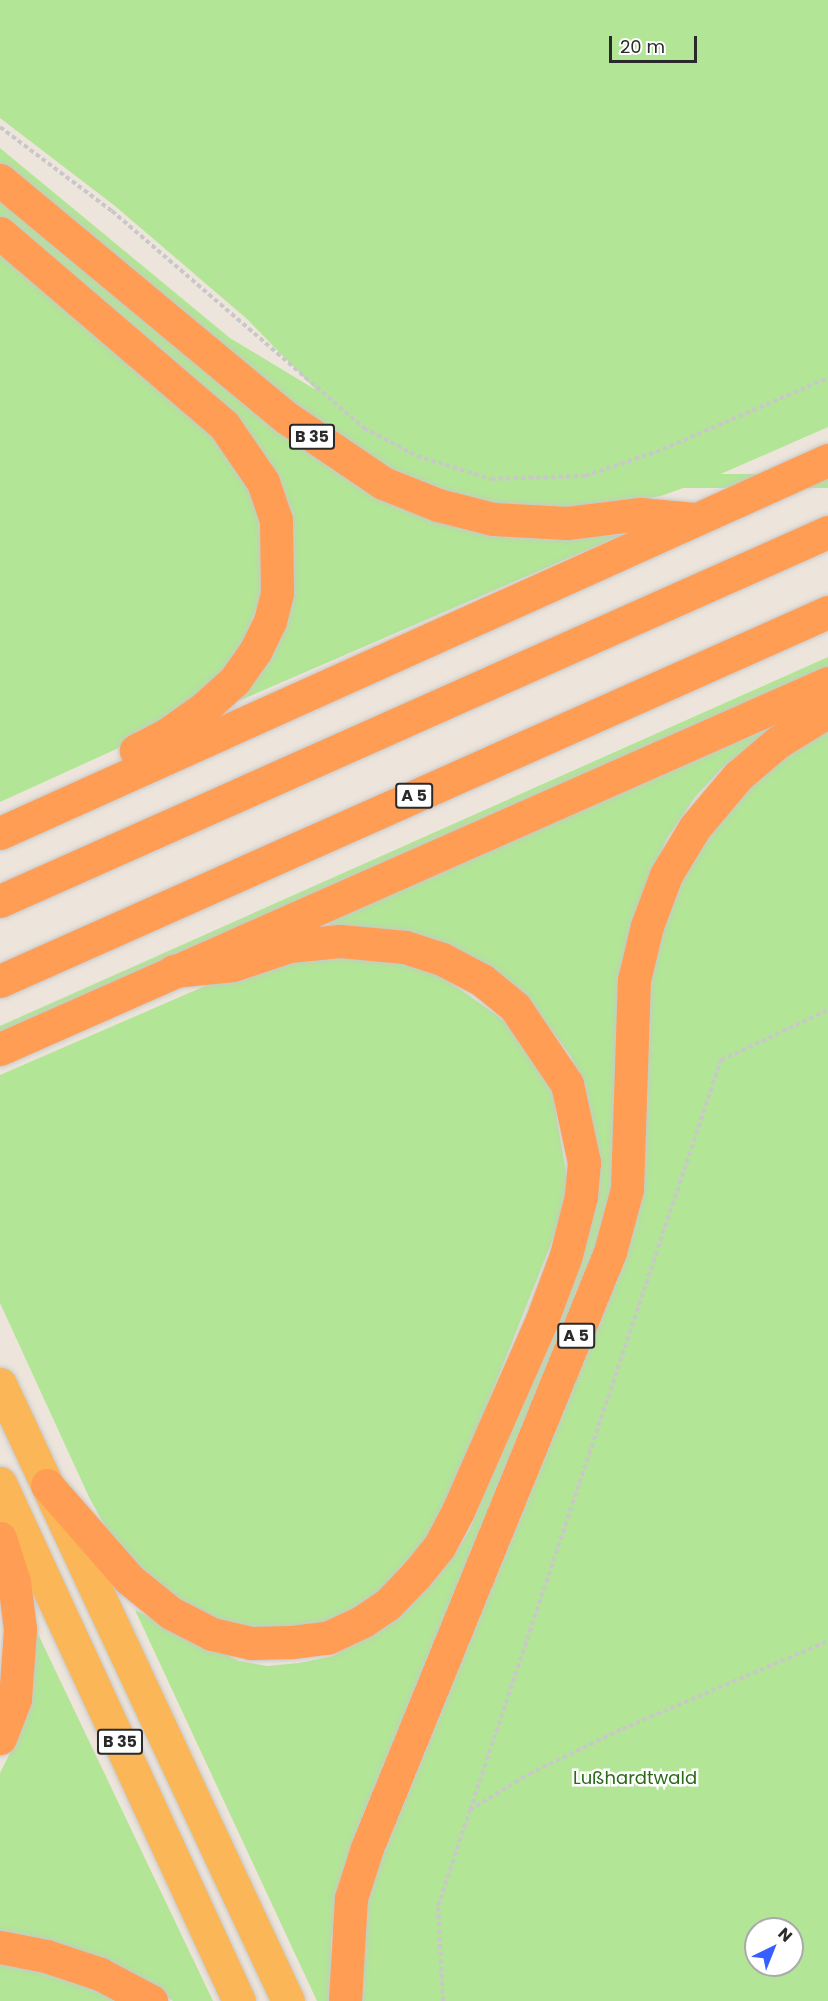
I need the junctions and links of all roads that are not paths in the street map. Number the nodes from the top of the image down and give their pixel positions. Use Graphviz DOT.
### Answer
graph roads {
  1 [pos="0,180"];
  2 [pos="0,233"];
  3 [pos="828,460"];
  4 [pos="696,520"];
  5 [pos="828,532"];
  6 [pos="828,612"];
  7 [pos="828,683"];
  8 [pos="828,711"];
  9 [pos="0,815"];
  10 [pos="0,833"];
  11 [pos="0,901"];
  12 [pos="173,971"];
  13 [pos="0,981"];
  14 [pos="0,1049"];
  15 [pos="0,1384"];
  16 [pos="0,1483"];
  17 [pos="47,1485"];
  18 [pos="0,1538"];
  19 [pos="0,1738"];
  20 [pos="0,1947"];
  21 [pos="151,2001"];
  22 [pos="239,2001"];
  23 [pos="288,2001"];
  24 [pos="345,2001"];
  1 -- 4 [label="highway, B 35"];
  2 -- 9 [label="highway"];
  3 -- 4 [label="highway"];
  4 -- 10 [label="highway"];
  5 -- 11 [label="highway"];
  6 -- 13 [label="highway, A 5"];
  7 -- 12 [label="highway"];
  8 -- 24 [label="highway, A 5"];
  12 -- 14 [label="highway"];
  12 -- 17 [label="highway"];
  15 -- 17 [label="highway, B 35"];
  16 -- 22 [label="highway, B 35"];
  17 -- 23 [label="highway, B 35"];
  18 -- 19 [label="highway"];
  20 -- 21 [label="highway"];
}
